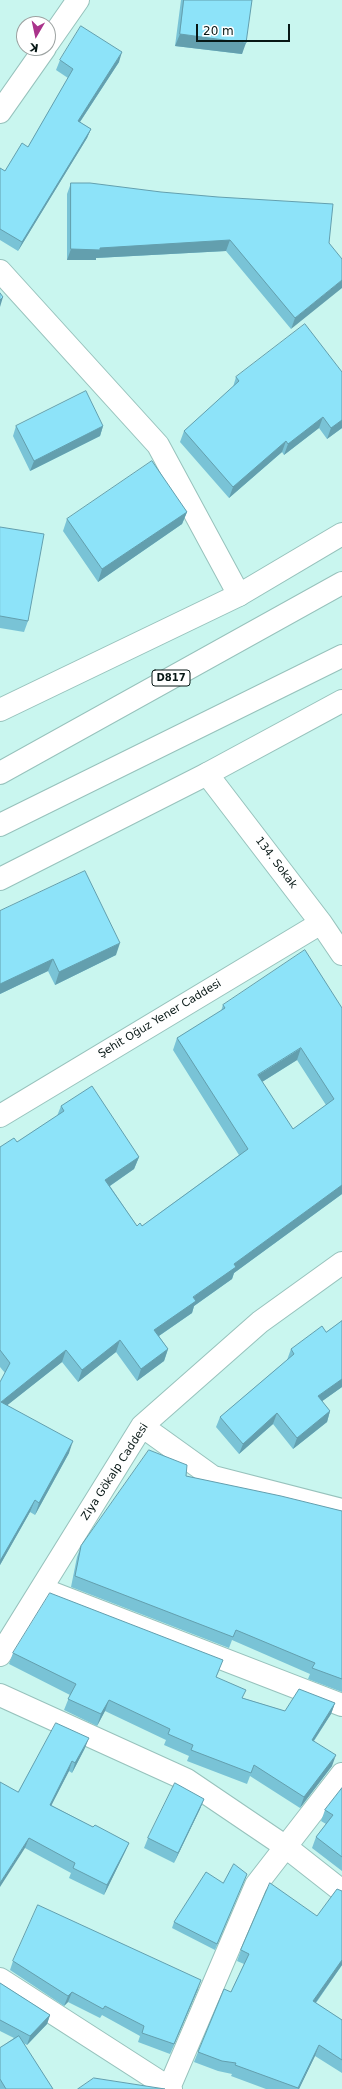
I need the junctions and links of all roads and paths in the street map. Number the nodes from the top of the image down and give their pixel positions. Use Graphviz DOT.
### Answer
graph roads {
  1 [pos="78,0"];
  2 [pos="56,32"];
  3 [pos="39,56"];
  4 [pos="0,112"];
  5 [pos="0,271"];
  6 [pos="342,534"];
  7 [pos="342,583"];
  8 [pos="239,595"];
  9 [pos="342,656"];
  10 [pos="342,702"];
  11 [pos="0,710"];
  12 [pos="0,773"];
  13 [pos="207,774"];
  14 [pos="0,825"];
  15 [pos="0,879"];
  16 [pos="321,923"];
  17 [pos="342,954"];
  18 [pos="0,1116"];
  19 [pos="342,1263"];
  20 [pos="142,1426"];
  21 [pos="342,1510"];
  22 [pos="42,1589"];
  23 [pos="3,1645"];
  24 [pos="0,1695"];
  25 [pos="342,1705"];
  26 [pos="342,1774"];
  27 [pos="286,1847"];
  28 [pos="342,1891"];
  29 [pos="0,1979"];
  30 [pos="170,2088"];
  1 -- 2 [label="main road"];
  3 -- 4 [label="main road"];
  5 -- 8 [label="main road"];
  6 -- 8 [label="main road"];
  7 -- 12 [label="main road, D817"];
  8 -- 11 [label="main road"];
  9 -- 14 [label="main road"];
  10 -- 13 [label="main road"];
  13 -- 15 [label="main road"];
  13 -- 16 [label="main road, 134. Sokak"];
  16 -- 17 [label="main road, 134. Sokak"];
  16 -- 18 [label="main road, Şehit Oğuz Yener Caddesi"];
  19 -- 20 [label="main road, Ziya Gökalp Caddesi"];
  20 -- 21 [label="main road"];
  20 -- 22 [label="main road, Ziya Gökalp Caddesi"];
  22 -- 23 [label="main road, Ziya Gökalp Caddesi"];
  22 -- 25 [label="main road"];
  24 -- 27 [label="main road"];
  26 -- 27 [label="main road"];
  27 -- 28 [label="main road"];
  27 -- 30 [label="main road"];
  29 -- 30 [label="main road"];
}
